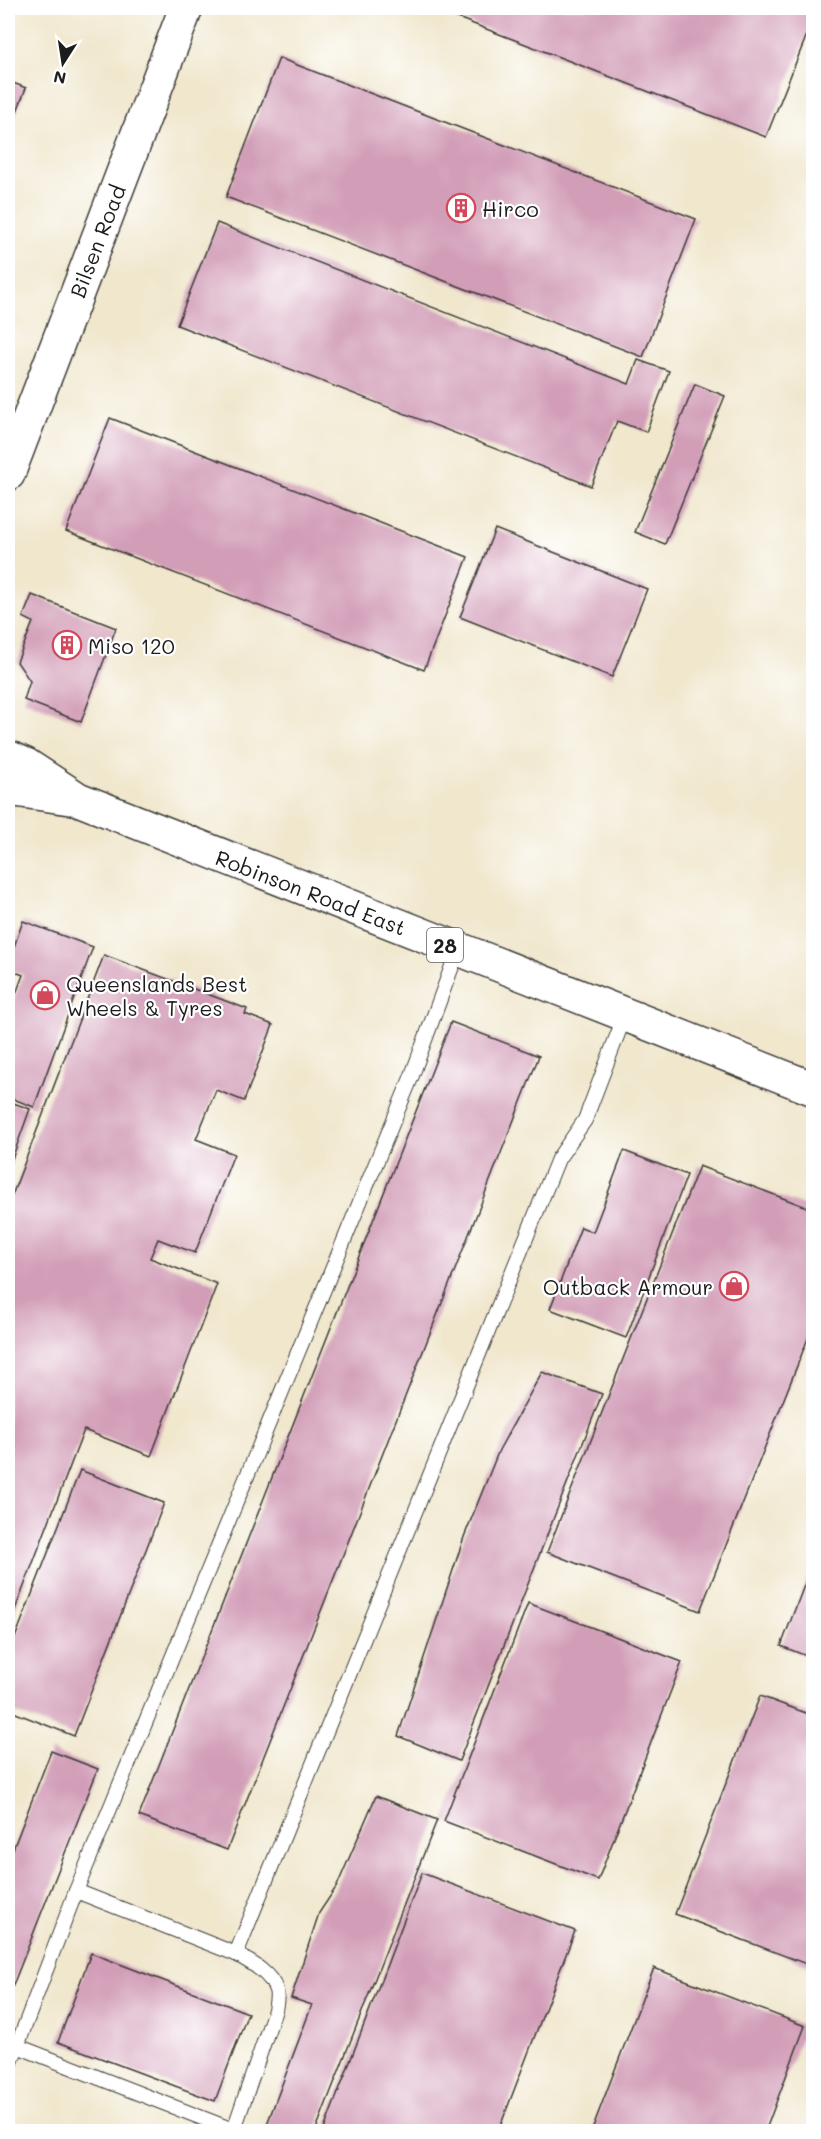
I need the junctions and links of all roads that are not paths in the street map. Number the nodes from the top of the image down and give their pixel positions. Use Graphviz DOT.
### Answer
graph roads {
  1 [pos="186,8"];
  2 [pos="8,474"];
  3 [pos="8,757"];
  4 [pos="8,789"];
  5 [pos="78,799"];
  6 [pos="458,950"];
  7 [pos="625,1015"];
  8 [pos="813,1089"];
  9 [pos="76,1891"];
  10 [pos="236,1954"];
  11 [pos="17,2046"];
  12 [pos="8,2070"];
  13 [pos="233,2131"];
  1 -- 2 [label="main road, Bilsen Road"];
  3 -- 5 [label="main road, Robinson Road East / 28"];
  4 -- 5 [label="main road, Robinson Road East / 28"];
  5 -- 6 [label="main road, Robinson Road East / 28"];
  6 -- 7 [label="main road, Robinson Road East / 28"];
  6 -- 9 [label="lane"];
  7 -- 8 [label="main road, Robinson Road East / 28"];
  7 -- 10 [label="lane"];
  9 -- 10 [label="lane"];
  9 -- 11 [label="lane"];
  10 -- 13 [label="lane"];
  11 -- 12 [label="lane"];
  11 -- 13 [label="lane"];
}
